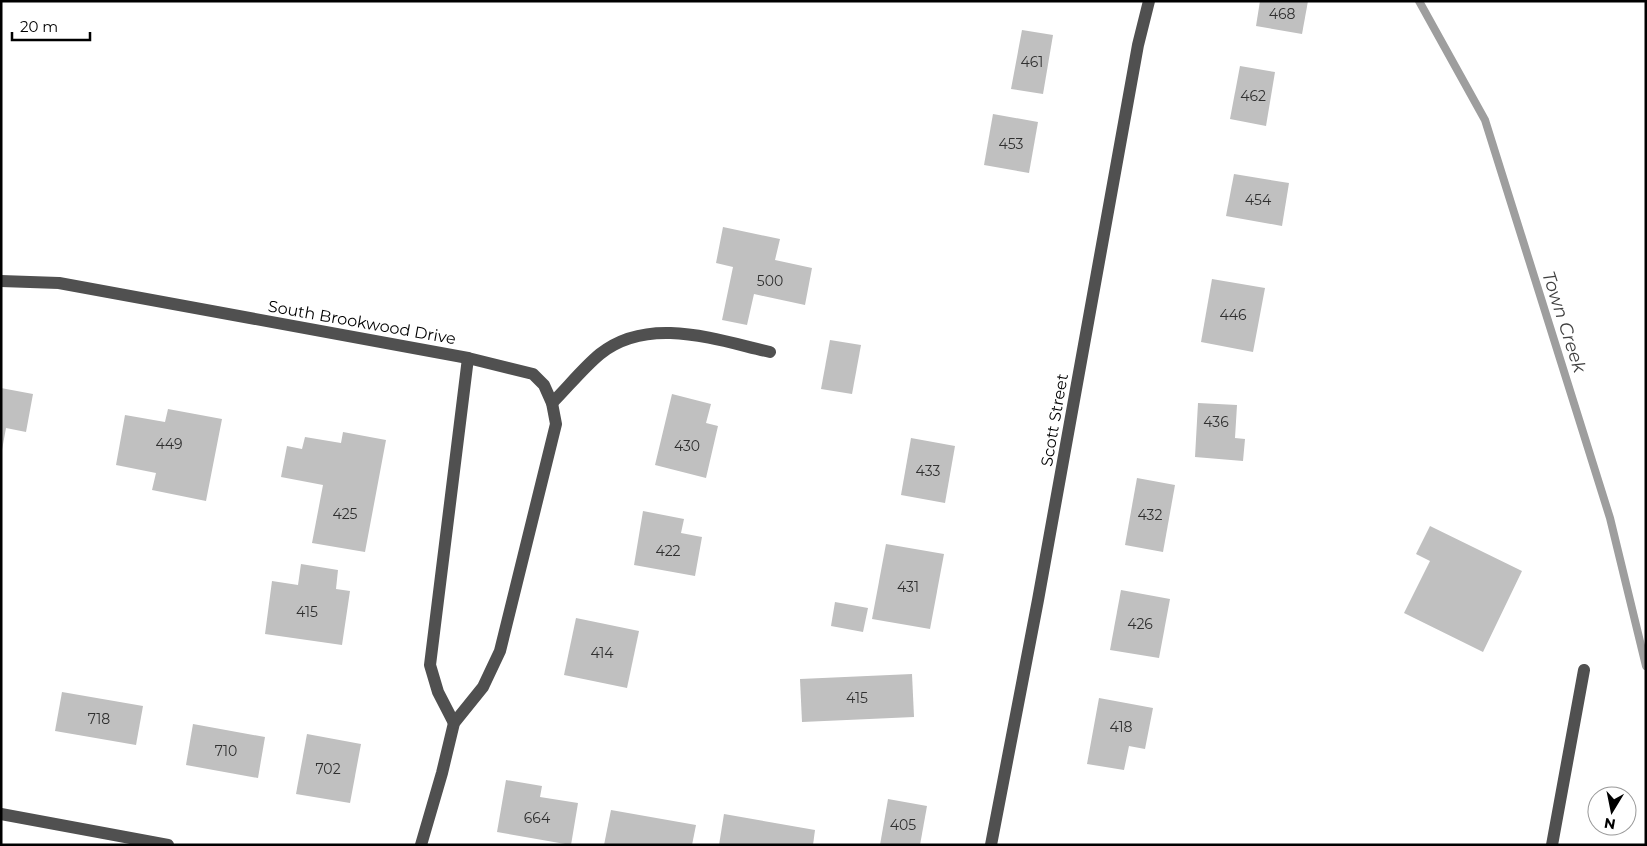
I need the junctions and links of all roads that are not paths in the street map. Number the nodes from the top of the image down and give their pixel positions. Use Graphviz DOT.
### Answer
graph roads {
  1 [pos="1149,1"];
  2 [pos="1,282"];
  3 [pos="770,352"];
  4 [pos="468,358"];
  5 [pos="552,403"];
  6 [pos="1584,670"];
  7 [pos="454,723"];
  8 [pos="1,814"];
  9 [pos="168,845"];
  10 [pos="421,845"];
  11 [pos="991,845"];
  12 [pos="1552,845"];
  1 -- 11 [label="street, Scott Street"];
  2 -- 4 [label="street, South Brookwood Drive"];
  3 -- 5 [label="street"];
  4 -- 5 [label="street"];
  4 -- 7 [label="street, South Brookwood Drive"];
  5 -- 7 [label="street"];
  6 -- 12 [label="street"];
  7 -- 10 [label="street"];
  8 -- 9 [label="street"];
}
